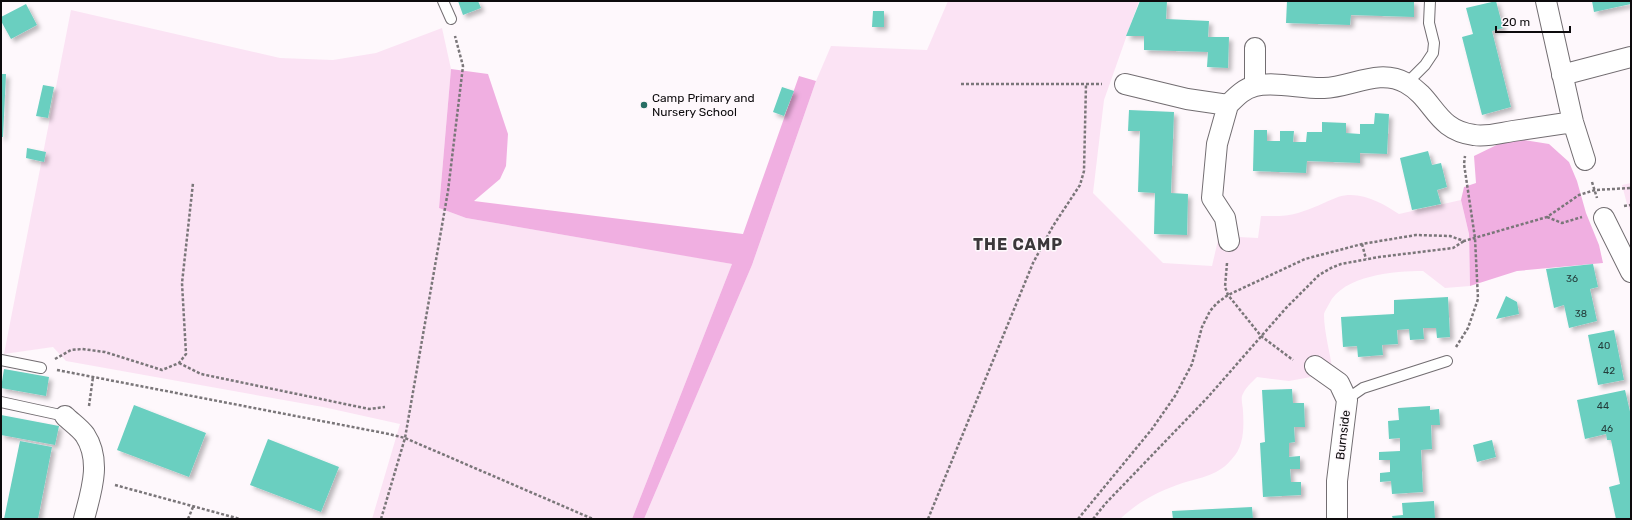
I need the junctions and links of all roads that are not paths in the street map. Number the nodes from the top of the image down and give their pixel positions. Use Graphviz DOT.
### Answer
graph roads {
  1 [pos="443,1"];
  2 [pos="1430,1"];
  3 [pos="1546,1"];
  4 [pos="451,19"];
  5 [pos="1255,48"];
  6 [pos="1631,57"];
  7 [pos="1562,76"];
  8 [pos="1406,83"];
  9 [pos="1125,84"];
  10 [pos="1255,86"];
  11 [pos="1228,105"];
  12 [pos="1573,122"];
  13 [pos="1585,160"];
  14 [pos="1604,218"];
  15 [pos="1230,241"];
  16 [pos="1629,263"];
  17 [pos="1,360"];
  18 [pos="1447,361"];
  19 [pos="1315,366"];
  20 [pos="41,368"];
  21 [pos="1347,399"];
  22 [pos="1,402"];
  23 [pos="65,416"];
  24 [pos="84,519"];
  25 [pos="1338,519"];
  1 -- 4 [label="lane"];
  2 -- 8 [label="lane"];
  3 -- 7 [label="street"];
  5 -- 10 [label="street"];
  6 -- 7 [label="street"];
  7 -- 12 [label="street"];
  8 -- 10 [label="street"];
  8 -- 12 [label="street"];
  9 -- 11 [label="street"];
  10 -- 11 [label="street"];
  11 -- 15 [label="street"];
  12 -- 13 [label="street"];
  14 -- 16 [label="street"];
  17 -- 20 [label="lane"];
  18 -- 21 [label="lane"];
  19 -- 21 [label="street, Burnside"];
  21 -- 25 [label="street, Burnside"];
  22 -- 23 [label="lane"];
  23 -- 24 [label="street"];
}
